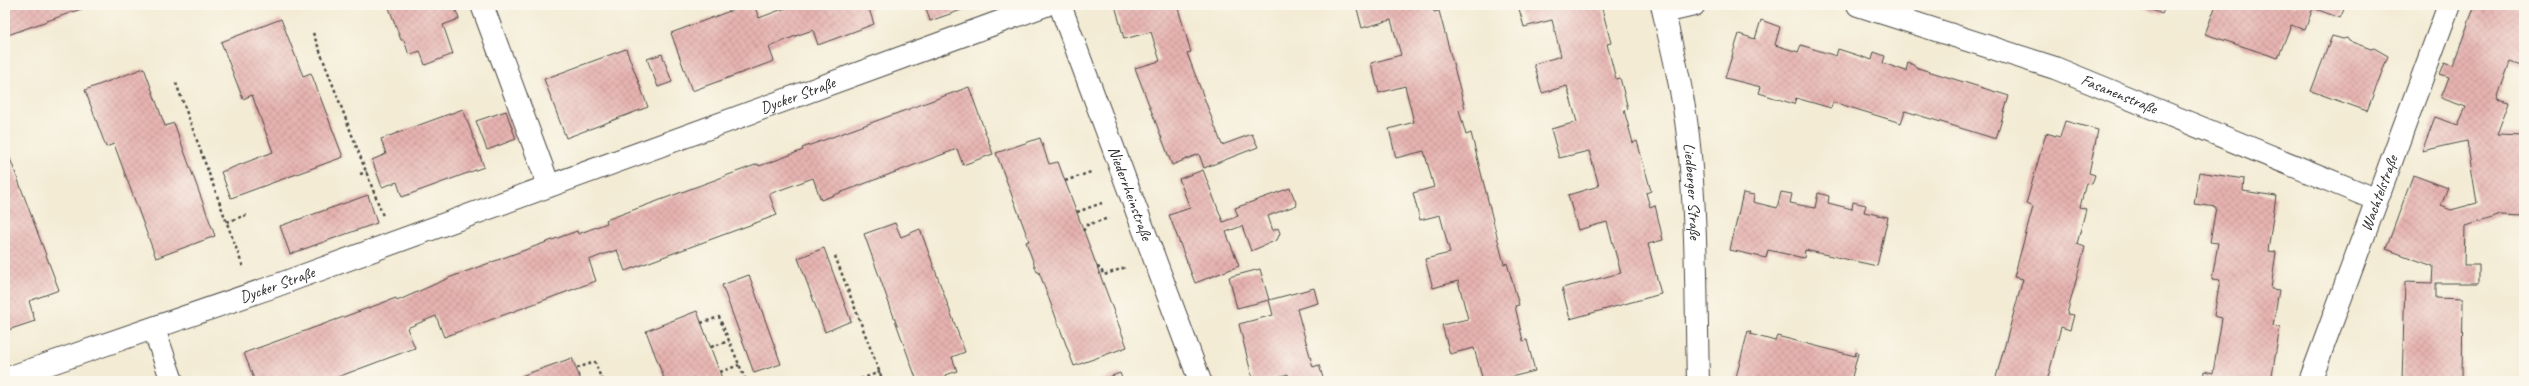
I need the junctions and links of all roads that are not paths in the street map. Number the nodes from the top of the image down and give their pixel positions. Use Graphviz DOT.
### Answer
graph roads {
  1 [pos="482,5"];
  2 [pos="1046,5"];
  3 [pos="1060,5"];
  4 [pos="1694,5"];
  5 [pos="1858,5"];
  6 [pos="2449,5"];
  7 [pos="1663,9"];
  8 [pos="549,186"];
  9 [pos="2375,199"];
  10 [pos="154,329"];
  11 [pos="5,379"];
  12 [pos="172,381"];
  13 [pos="1200,381"];
  14 [pos="1698,381"];
  15 [pos="2310,381"];
  1 -- 8 [label="street"];
  2 -- 8 [label="street, Dycker Straße"];
  3 -- 13 [label="street, Niederrheinstraße"];
  4 -- 7 [label="street"];
  5 -- 9 [label="street, Fasanenstraße"];
  6 -- 9 [label="street, Wachtelstraße"];
  7 -- 14 [label="street, Liedberger Straße"];
  8 -- 10 [label="street, Dycker Straße"];
  9 -- 15 [label="street, Wachtelstraße"];
  10 -- 11 [label="street, Dycker Straße"];
  10 -- 12 [label="street"];
}
